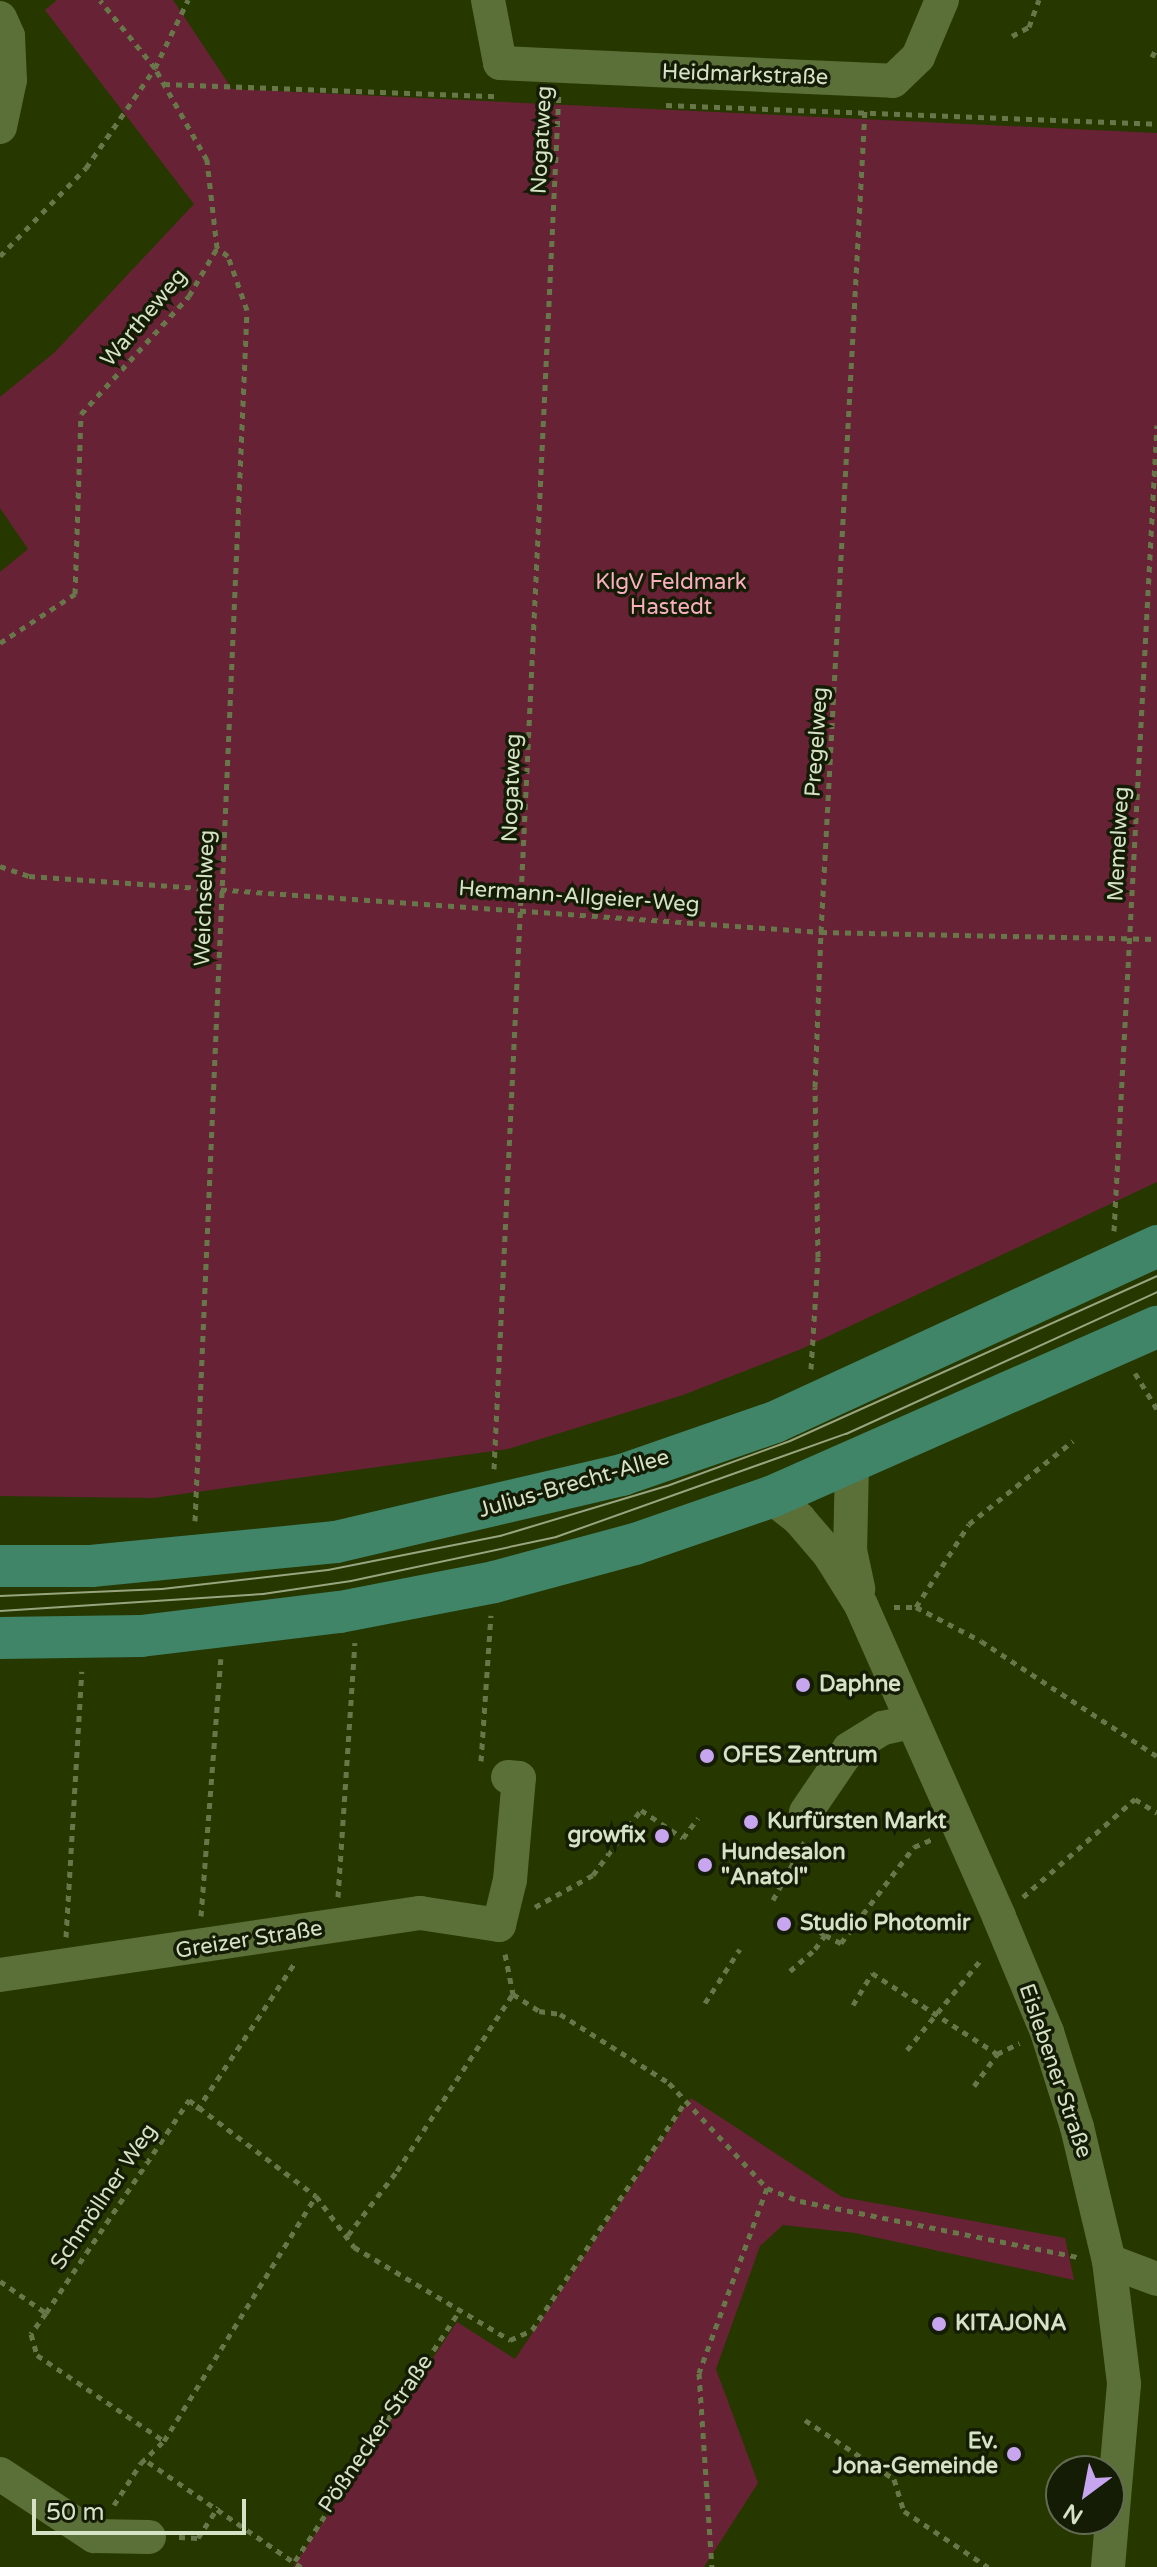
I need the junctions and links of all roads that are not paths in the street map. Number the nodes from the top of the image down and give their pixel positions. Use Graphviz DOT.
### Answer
graph roads {
  1 [pos="488,0"];
  2 [pos="942,0"];
  3 [pos="0,18"];
  4 [pos="0,127"];
  5 [pos="1157,1246"];
  6 [pos="1157,1327"];
  7 [pos="852,1465"];
  8 [pos="771,1497"];
  9 [pos="0,1566"];
  10 [pos="861,1605"];
  11 [pos="0,1638"];
  12 [pos="911,1722"];
  13 [pos="508,1777"];
  14 [pos="806,1812"];
  15 [pos="0,1975"];
  16 [pos="1109,2261"];
  17 [pos="1157,2279"];
  18 [pos="0,2474"];
  19 [pos="149,2537"];
  20 [pos="1108,2567"];
  1 -- 2 [label="street, Heidmarkstraße"];
  3 -- 4 [label="street"];
  5 -- 9 [label="main road, Julius-Brecht-Allee"];
  6 -- 7 [label="main road"];
  7 -- 8 [label="main road"];
  7 -- 10 [label="street, Eislebener Straße"];
  8 -- 10 [label="street, Eislebener Straße"];
  8 -- 11 [label="main road"];
  10 -- 12 [label="street, Eislebener Straße"];
  12 -- 14 [label="street"];
  12 -- 16 [label="street, Eislebener Straße"];
  13 -- 15 [label="street, Greizer Straße"];
  16 -- 17 [label="street"];
  16 -- 20 [label="street, Eislebener Straße"];
  18 -- 19 [label="street"];
}
